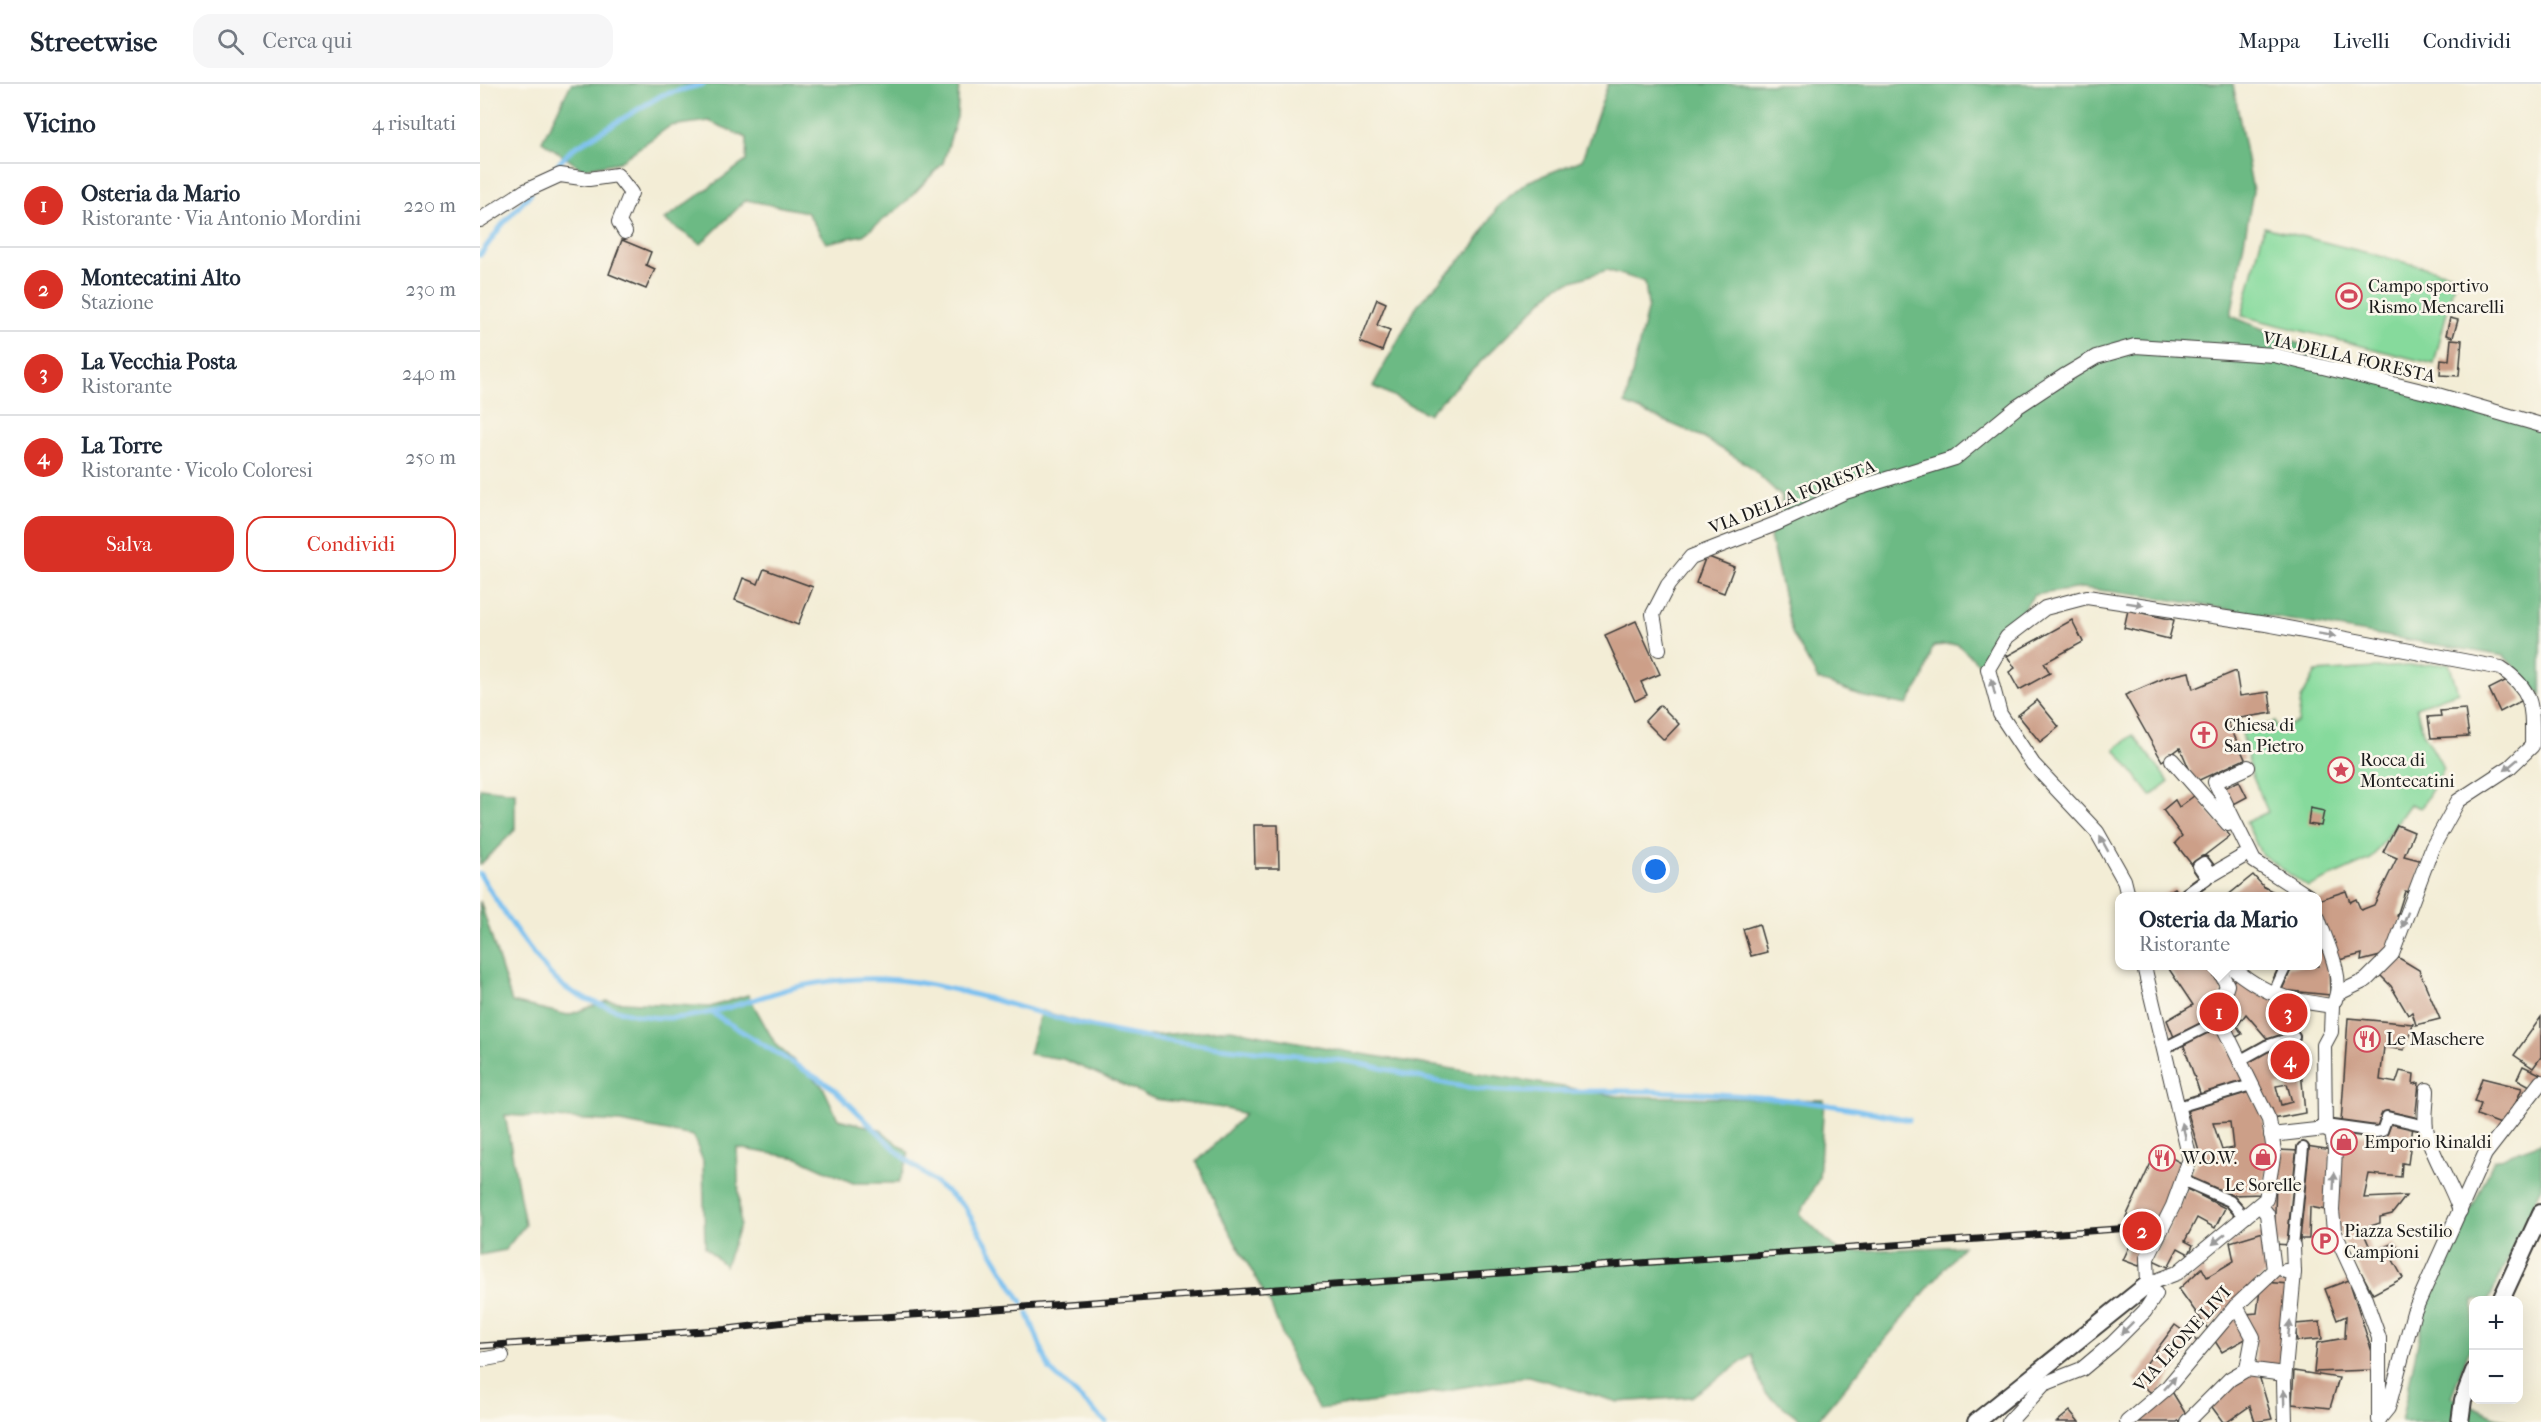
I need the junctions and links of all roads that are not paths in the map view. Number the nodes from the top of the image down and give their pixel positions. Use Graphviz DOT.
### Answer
graph roads {
  1 [pos="480,220"];
  2 [pos="625,232"];
  3 [pos="2541,425"];
  4 [pos="1659,649"];
  5 [pos="2172,760"];
  6 [pos="2248,767"];
  7 [pos="2242,857"];
  8 [pos="2264,867"];
  9 [pos="2213,874"];
  10 [pos="2127,892"];
  11 [pos="2189,892"];
  12 [pos="2301,892"];
  13 [pos="2322,931"];
  14 [pos="2145,970"];
  15 [pos="2219,970"];
  16 [pos="2235,970"];
  17 [pos="2284,970"];
  18 [pos="2273,994"];
  19 [pos="2335,1000"];
  20 [pos="2220,1020"];
  21 [pos="2294,1037"];
  22 [pos="2164,1048"];
  23 [pos="2239,1061"];
  24 [pos="2541,1082"];
  25 [pos="2251,1085"];
  26 [pos="2427,1090"];
  27 [pos="2178,1107"];
  28 [pos="2426,1126"];
  29 [pos="2325,1127"];
  30 [pos="2271,1135"];
  31 [pos="2303,1148"];
  32 [pos="2184,1180"];
  33 [pos="2260,1205"];
  34 [pos="2460,1211"];
  35 [pos="2541,1214"];
  36 [pos="2245,1218"];
  37 [pos="2293,1246"];
  38 [pos="2274,1270"];
  39 [pos="2294,1278"];
  40 [pos="2148,1284"];
  41 [pos="2503,1296"];
  42 [pos="2236,1306"];
  43 [pos="502,1356"];
  44 [pos="480,1360"];
  45 [pos="2247,1369"];
  46 [pos="2284,1374"];
  47 [pos="2469,1384"];
  48 [pos="2379,1420"];
  49 [pos="1976,1422"];
  50 [pos="2009,1422"];
  51 [pos="2127,1422"];
  52 [pos="2187,1422"];
  53 [pos="2285,1422"];
  54 [pos="2460,1422"];
  1 -- 2 [label="street"];
  3 -- 4 [label="street, VIA DELLA FORESTA"];
  5 -- 7 [label="street"];
  6 -- 8 [label="street"];
  7 -- 8 [label="street"];
  7 -- 9 [label="street"];
  8 -- 12 [label="street"];
  9 -- 11 [label="street"];
  10 -- 19 [label="street, one-way"];
  13 -- 19 [label="street"];
  14 -- 22 [label="street"];
  15 -- 20 [label="street"];
  16 -- 18 [label="street"];
  17 -- 18 [label="street"];
  18 -- 19 [label="street"];
  19 -- 29 [label="street"];
  20 -- 22 [label="street"];
  20 -- 23 [label="street"];
  21 -- 23 [label="street"];
  22 -- 27 [label="street"];
  23 -- 25 [label="street"];
  24 -- 34 [label="street"];
  25 -- 27 [label="street"];
  25 -- 30 [label="street"];
  26 -- 28 [label="street"];
  32 -- 27 [label="street, one-way"];
  28 -- 29 [label="street"];
  28 -- 34 [label="street"];
  29 -- 30 [label="street"];
  48 -- 29 [label="street, one-way"];
  30 -- 33 [label="street"];
  31 -- 37 [label="street"];
  32 -- 36 [label="street"];
  32 -- 40 [label="street"];
  33 -- 36 [label="street"];
  33 -- 38 [label="street"];
  34 -- 48 [label="street"];
  35 -- 41 [label="street"];
  36 -- 40 [label="street, one-way"];
  37 -- 39 [label="street"];
  38 -- 39 [label="street"];
  38 -- 42 [label="street, VIA LEONE LIVI"];
  46 -- 39 [label="street, one-way"];
  40 -- 49 [label="street"];
  40 -- 50 [label="street, one-way"];
  42 -- 45 [label="street"];
  51 -- 42 [label="street, VIA LEONE LIVI, one-way"];
  43 -- 44 [label="street"];
  45 -- 46 [label="street"];
  45 -- 52 [label="street"];
  53 -- 46 [label="street, one-way"];
  47 -- 54 [label="street"];
}
